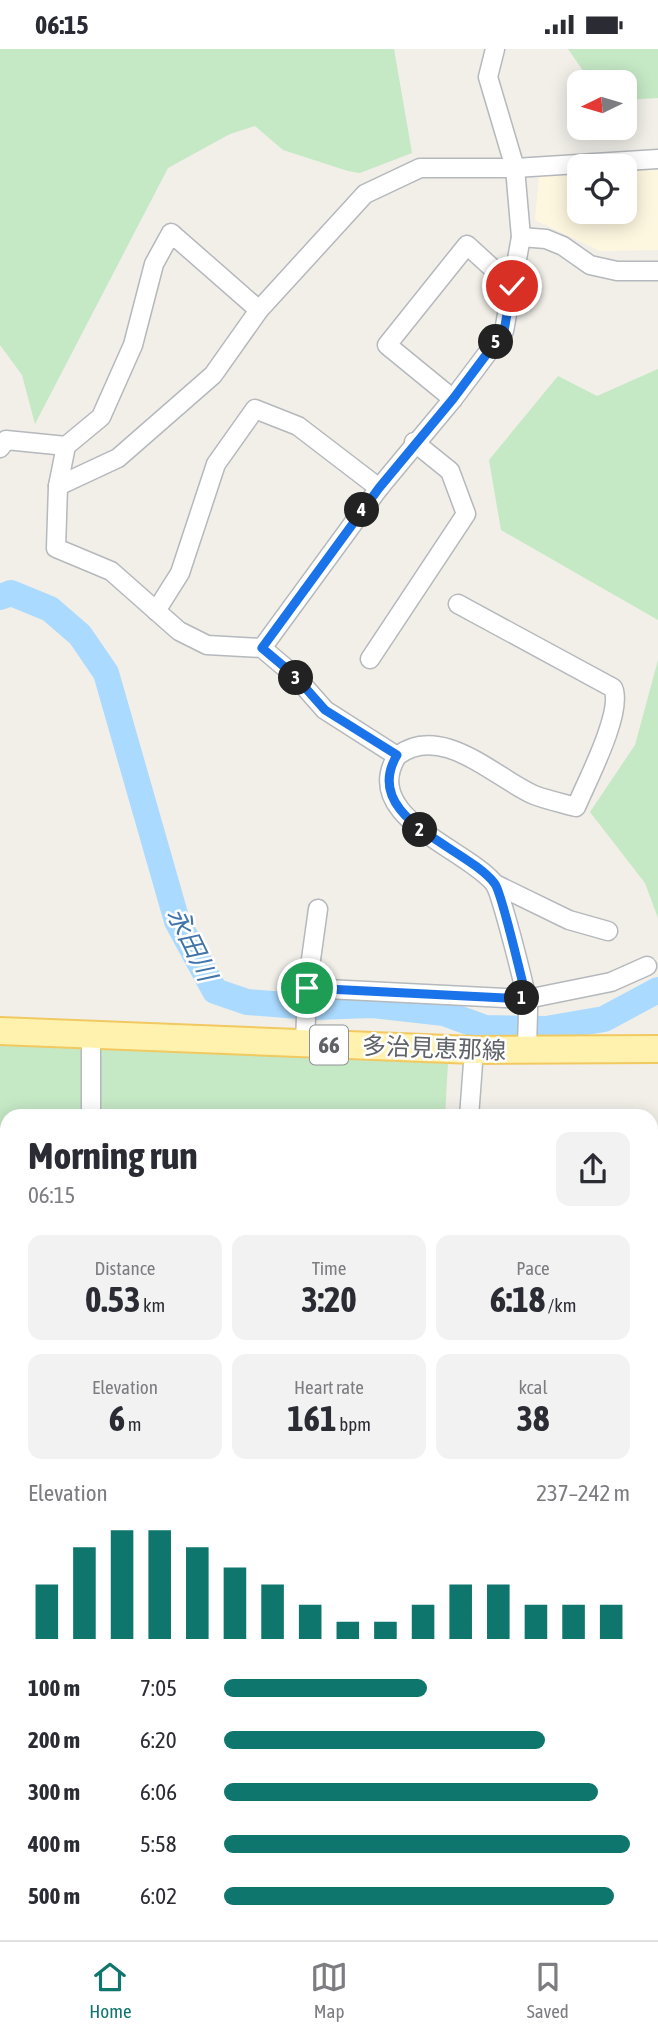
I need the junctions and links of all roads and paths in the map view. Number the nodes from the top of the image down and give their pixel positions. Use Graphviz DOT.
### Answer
graph roads {
  1 [pos="495,49"];
  2 [pos="658,159"];
  3 [pos="515,168"];
  4 [pos="521,237"];
  5 [pos="658,271"];
  6 [pos="512,286"];
  7 [pos="259,310"];
  8 [pos="453,399"];
  9 [pos="414,442"];
  10 [pos="66,446"];
  11 [pos="0,448"];
  12 [pos="58,486"];
  13 [pos="379,488"];
  14 [pos="458,604"];
  15 [pos="156,611"];
  16 [pos="262,648"];
  17 [pos="370,659"];
  18 [pos="397,755"];
  19 [pos="495,884"];
  20 [pos="318,909"];
  21 [pos="608,931"];
  22 [pos="647,966"];
  23 [pos="308,992"];
  24 [pos="527,1003"];
  25 [pos="0,1031"];
  26 [pos="91,1034"];
  27 [pos="306,1038"];
  28 [pos="527,1047"];
  29 [pos="658,1049"];
  30 [pos="474,1051"];
  31 [pos="91,1109"];
  32 [pos="470,1109"];
  1 -- 3 [label="street"];
  2 -- 3 [label="street"];
  3 -- 4 [label="street"];
  3 -- 7 [label="street"];
  4 -- 5 [label="street"];
  4 -- 6 [label="street"];
  6 -- 8 [label="street"];
  6 -- 8 [label="street"];
  7 -- 10 [label="street"];
  7 -- 12 [label="street"];
  8 -- 9 [label="street"];
  9 -- 13 [label="street"];
  9 -- 17 [label="street"];
  10 -- 11 [label="street"];
  10 -- 12 [label="street"];
  12 -- 15 [label="street"];
  13 -- 15 [label="street"];
  13 -- 16 [label="street"];
  14 -- 18 [label="street"];
  15 -- 16 [label="street"];
  16 -- 18 [label="street"];
  18 -- 19 [label="street"];
  19 -- 21 [label="street"];
  19 -- 24 [label="street"];
  20 -- 23 [label="street"];
  22 -- 24 [label="street"];
  23 -- 24 [label="street"];
  23 -- 27 [label="street"];
  24 -- 28 [label="street"];
  25 -- 26 [label="main road, 多治見恵那線 / 66"];
  26 -- 27 [label="main road, 多治見恵那線 / 66"];
  26 -- 31 [label="street"];
  27 -- 30 [label="main road, 多治見恵那線 / 66"];
  28 -- 29 [label="main road, 多治見恵那線 / 66"];
  28 -- 30 [label="main road, 多治見恵那線 / 66"];
  30 -- 32 [label="street"];
}
